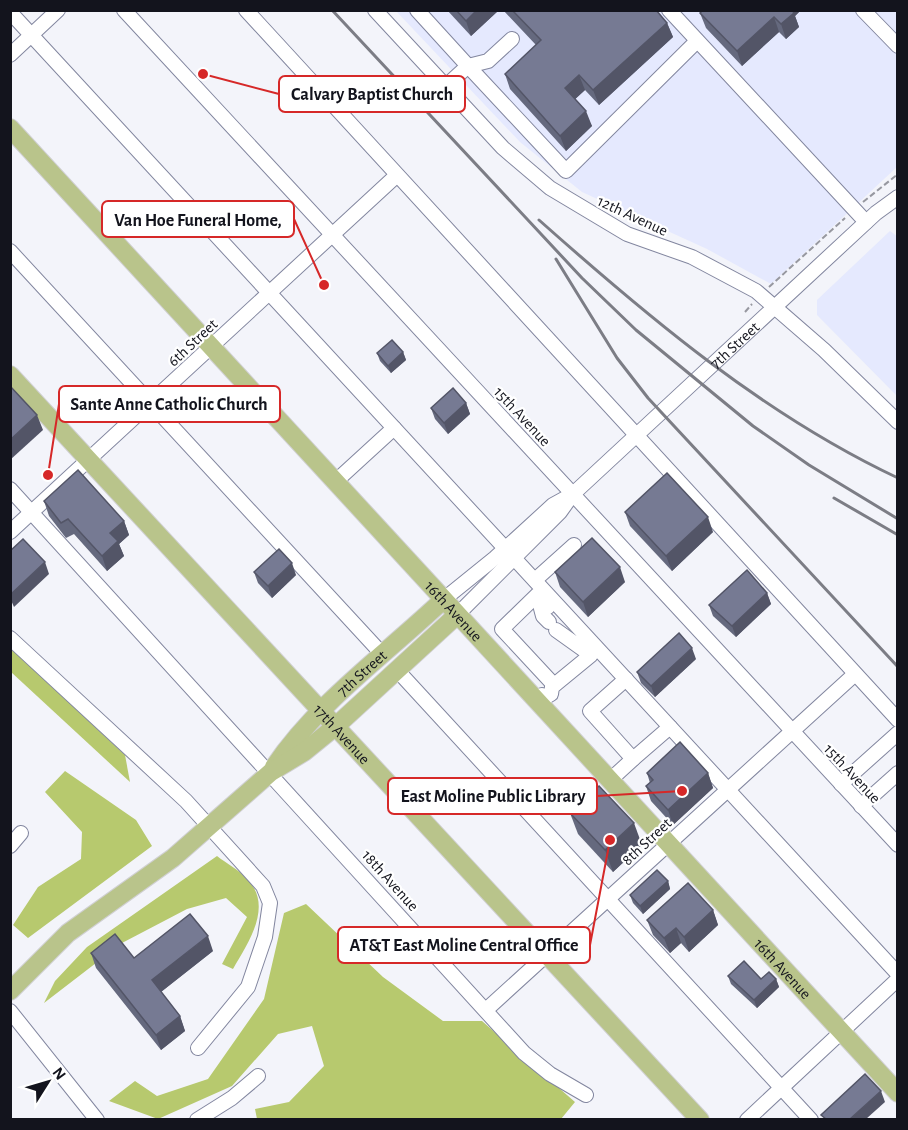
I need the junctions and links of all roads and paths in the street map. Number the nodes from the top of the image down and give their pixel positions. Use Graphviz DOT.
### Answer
graph roads {
  1 [pos="58,10"];
  2 [pos="124,10"];
  3 [pos="246,10"];
  4 [pos="375,10"];
  5 [pos="417,10"];
  6 [pos="669,10"];
  7 [pos="863,10"];
  8 [pos="10,12"];
  9 [pos="32,36"];
  10 [pos="512,39"];
  11 [pos="697,41"];
  12 [pos="897,46"];
  13 [pos="10,55"];
  14 [pos="468,66"];
  15 [pos="446,86"];
  16 [pos="10,128"];
  17 [pos="897,174"];
  18 [pos="396,176"];
  19 [pos="897,197"];
  20 [pos="855,210"];
  21 [pos="866,222"];
  22 [pos="332,234"];
  23 [pos="10,251"];
  24 [pos="269,292"];
  25 [pos="760,295"];
  26 [pos="775,308"];
  27 [pos="745,312"];
  28 [pos="212,346"];
  29 [pos="10,375"];
  30 [pos="150,403"];
  31 [pos="897,422"];
  32 [pos="394,428"];
  33 [pos="636,436"];
  34 [pos="88,459"];
  35 [pos="335,482"];
  36 [pos="10,489"];
  37 [pos="573,494"];
  38 [pos="32,512"];
  39 [pos="10,532"];
  40 [pos="574,545"];
  41 [pos="510,556"];
  42 [pos="535,580"];
  43 [pos="537,595"];
  44 [pos="442,600"];
  45 [pos="457,615"];
  46 [pos="10,638"];
  47 [pos="382,655"];
  48 [pos="591,655"];
  49 [pos="397,670"];
  50 [pos="855,674"];
  51 [pos="626,679"];
  52 [pos="546,692"];
  53 [pos="322,711"];
  54 [pos="897,720"];
  55 [pos="336,726"];
  56 [pos="670,727"];
  57 [pos="792,731"];
  58 [pos="897,733"];
  59 [pos="633,759"];
  60 [pos="271,772"];
  61 [pos="897,773"];
  62 [pos="609,781"];
  63 [pos="841,784"];
  64 [pos="727,789"];
  65 [pos="861,806"];
  66 [pos="211,826"];
  67 [pos="21,833"];
  68 [pos="668,844"];
  69 [pos="897,845"];
  70 [pos="10,846"];
  71 [pos="608,899"];
  72 [pos="547,955"];
  73 [pos="897,974"];
  74 [pos="897,979"];
  75 [pos="10,990"];
  76 [pos="487,1010"];
  77 [pos="10,1011"];
  78 [pos="840,1032"];
  79 [pos="198,1048"];
  80 [pos="258,1076"];
  81 [pos="782,1088"];
  82 [pos="897,1094"];
  83 [pos="586,1095"];
  84 [pos="97,1119"];
  85 [pos="197,1119"];
  86 [pos="700,1119"];
  87 [pos="747,1119"];
  88 [pos="812,1119"];
  1 -- 9 [label="street"];
  2 -- 22 [label="street, 15th Avenue"];
  3 -- 18 [label="street"];
  4 -- 15 [label="street, 12th Avenue"];
  5 -- 14 [label="street"];
  6 -- 11 [label="street"];
  7 -- 12 [label="street"];
  8 -- 9 [label="street"];
  9 -- 13 [label="street"];
  9 -- 24 [label="street"];
  10 -- 14 [label="street"];
  11 -- 14 [label="street"];
  11 -- 20 [label="street"];
  14 -- 15 [label="street"];
  15 -- 25 [label="street, 12th Avenue"];
  16 -- 28 [label="main road, 16th Avenue"];
  17 -- 20 [label="path"];
  18 -- 22 [label="street, 6th Street"];
  18 -- 33 [label="street"];
  19 -- 21 [label="street, 7th Street"];
  20 -- 21 [label="street"];
  20 -- 25 [label="path"];
  21 -- 26 [label="street, 7th Street"];
  22 -- 24 [label="street, 6th Street"];
  22 -- 37 [label="street, 15th Avenue"];
  23 -- 30 [label="street"];
  24 -- 28 [label="street, 6th Street"];
  24 -- 32 [label="street"];
  25 -- 26 [label="street, 12th Avenue"];
  25 -- 27 [label="path"];
  26 -- 31 [label="street, 12th Avenue"];
  26 -- 33 [label="street, 7th Street"];
  28 -- 30 [label="street, 6th Street"];
  28 -- 35 [label="main road, 16th Avenue"];
  29 -- 34 [label="main road, 17th Avenue"];
  30 -- 34 [label="street, 6th Street"];
  30 -- 47 [label="street"];
  32 -- 35 [label="street"];
  32 -- 41 [label="street"];
  33 -- 37 [label="street, 7th Street"];
  33 -- 50 [label="street"];
  34 -- 38 [label="street, 6th Street"];
  34 -- 53 [label="main road, 17th Avenue"];
  35 -- 44 [label="main road, 16th Avenue"];
  36 -- 38 [label="street, 18th Avenue"];
  37 -- 41 [label="street, 7th Street"];
  37 -- 57 [label="street, 15th Avenue"];
  38 -- 39 [label="street, 6th Street"];
  38 -- 60 [label="street, 18th Avenue"];
  40 -- 42 [label="street"];
  41 -- 42 [label="street"];
  41 -- 43 [label="street"];
  41 -- 44 [label="street, 7th Street"];
  41 -- 45 [label="street, 7th Street"];
  42 -- 51 [label="street"];
  43 -- 48 [label="street"];
  43 -- 48 [label="street"];
  43 -- 52 [label="street"];
  44 -- 45 [label="main road, 16th Avenue"];
  44 -- 47 [label="main road, 7th Street"];
  45 -- 49 [label="main road, 7th Street"];
  45 -- 52 [label="main road, 16th Avenue"];
  46 -- 66 [label="street"];
  47 -- 53 [label="main road, 7th Street"];
  48 -- 52 [label="street"];
  49 -- 55 [label="main road, 7th Street"];
  49 -- 71 [label="street"];
  50 -- 54 [label="street"];
  50 -- 57 [label="street, 8th Street"];
  51 -- 56 [label="street"];
  51 -- 59 [label="street"];
  52 -- 62 [label="main road, 16th Avenue"];
  53 -- 55 [label="main road, 17th Avenue"];
  53 -- 60 [label="main road, 7th Street"];
  55 -- 60 [label="main road, 7th Street"];
  55 -- 72 [label="main road, 17th Avenue"];
  56 -- 59 [label="street"];
  56 -- 64 [label="street"];
  57 -- 63 [label="street, 15th Avenue"];
  57 -- 64 [label="street, 8th Street"];
  58 -- 63 [label="street"];
  59 -- 62 [label="street"];
  60 -- 66 [label="main road, 7th Street"];
  60 -- 76 [label="street, 18th Avenue"];
  61 -- 65 [label="street"];
  62 -- 68 [label="main road, 16th Avenue"];
  63 -- 65 [label="street, 15th Avenue"];
  64 -- 68 [label="street, 8th Street"];
  64 -- 73 [label="street"];
  65 -- 69 [label="street, 15th Avenue"];
  66 -- 75 [label="main road, 7th Street"];
  66 -- 79 [label="street"];
  67 -- 70 [label="street"];
  68 -- 71 [label="street, 8th Street"];
  68 -- 78 [label="main road, 16th Avenue"];
  71 -- 72 [label="street, 8th Street"];
  71 -- 81 [label="street"];
  72 -- 76 [label="street, 8th Street"];
  72 -- 86 [label="main road, 17th Avenue"];
  74 -- 78 [label="street"];
  76 -- 83 [label="street, 18th Avenue"];
  77 -- 84 [label="street"];
  78 -- 81 [label="street"];
  78 -- 82 [label="main road, 16th Avenue"];
  80 -- 85 [label="street"];
  81 -- 87 [label="street"];
  81 -- 88 [label="street"];
}
